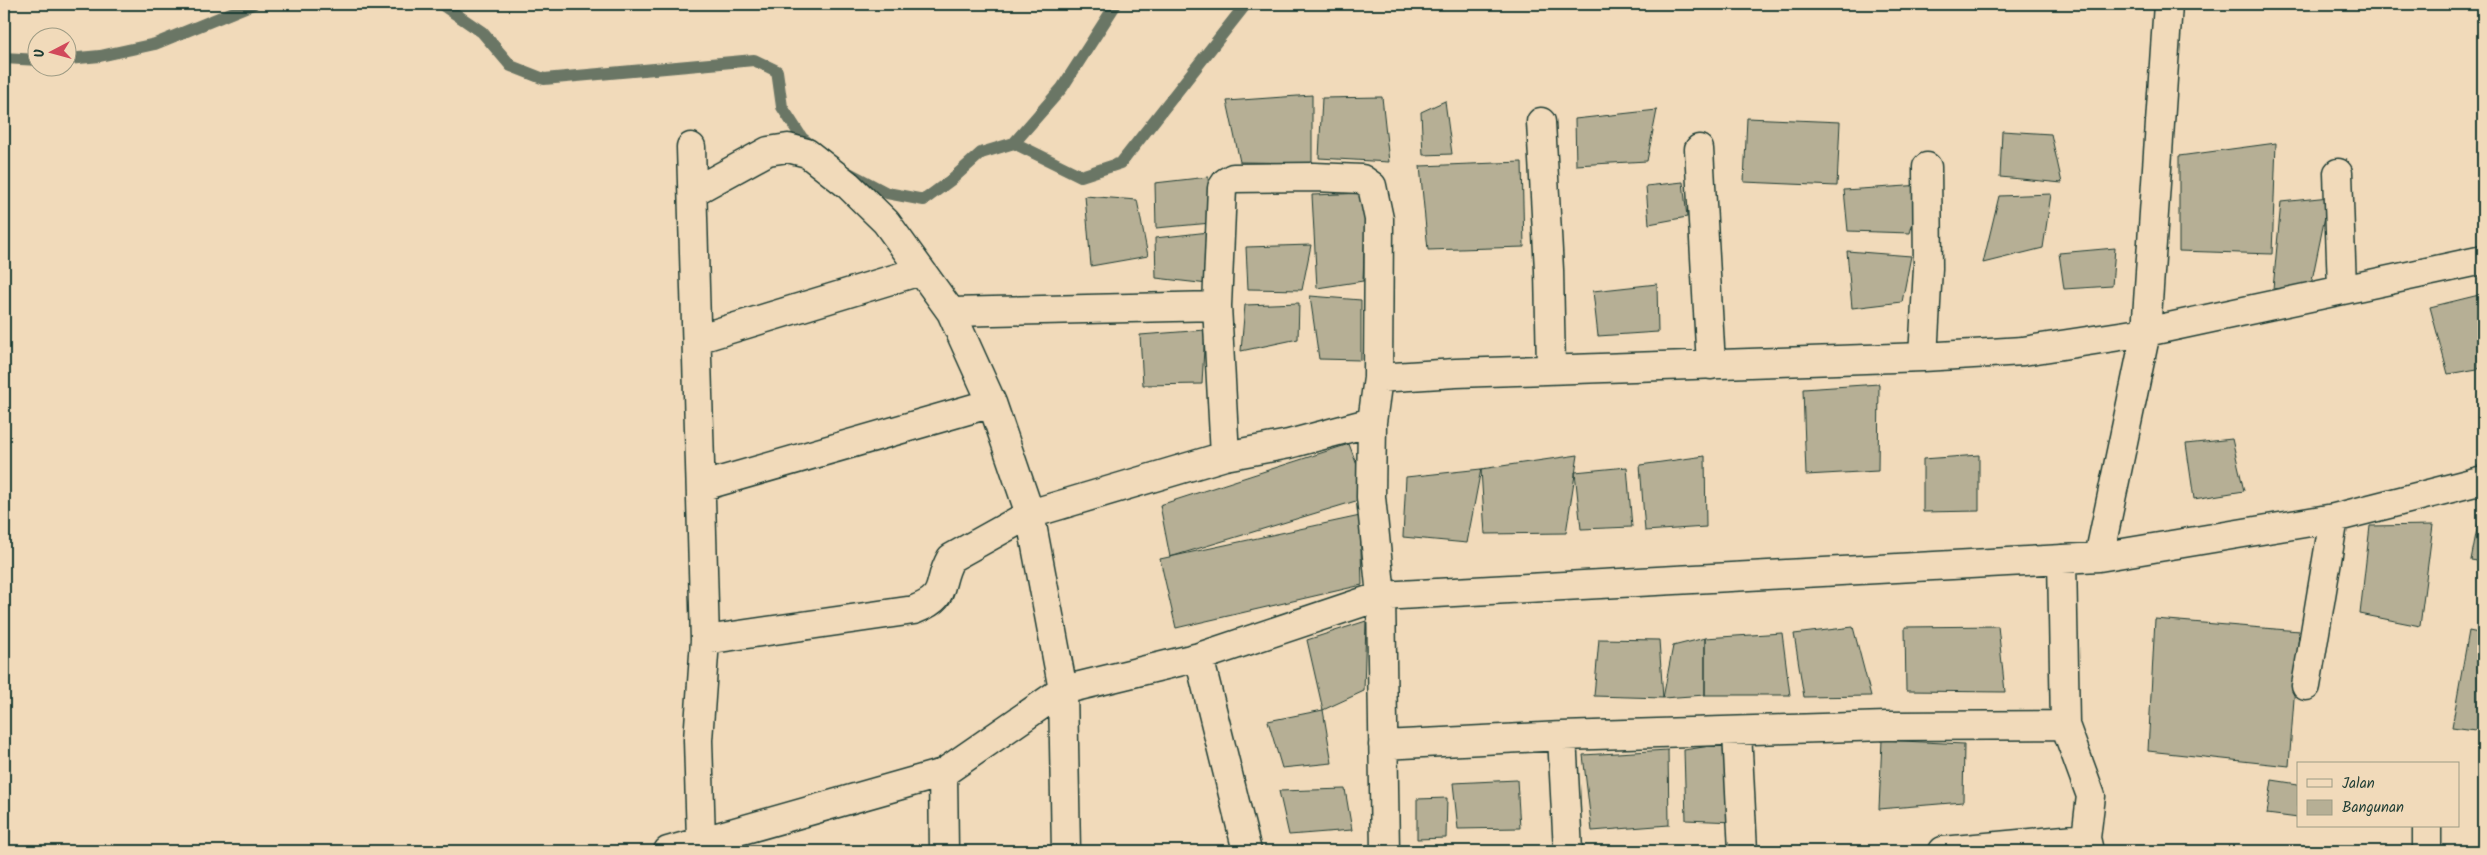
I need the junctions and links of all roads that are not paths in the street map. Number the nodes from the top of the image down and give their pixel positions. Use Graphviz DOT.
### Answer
graph roads {
  1 [pos="2168,4"];
  2 [pos="1541,122"];
  3 [pos="691,147"];
  4 [pos="1699,149"];
  5 [pos="1927,168"];
  6 [pos="2338,173"];
  7 [pos="693,192"];
  8 [pos="2483,260"];
  9 [pos="920,271"];
  10 [pos="2342,288"];
  11 [pos="1217,306"];
  12 [pos="951,312"];
  13 [pos="2146,332"];
  14 [pos="697,338"];
  15 [pos="1923,357"];
  16 [pos="1710,365"];
  17 [pos="1551,369"];
  18 [pos="1378,378"];
  19 [pos="992,403"];
  20 [pos="1372,422"];
  21 [pos="1225,456"];
  22 [pos="2483,480"];
  23 [pos="703,486"];
  24 [pos="1030,514"];
  25 [pos="2334,518"];
  26 [pos="2099,557"];
  27 [pos="2062,559"];
  28 [pos="1381,596"];
  29 [pos="705,640"];
  30 [pos="1199,657"];
  31 [pos="2306,686"];
  32 [pos="1063,690"];
  33 [pos="2065,725"];
  34 [pos="1737,732"];
  35 [pos="1562,736"];
  36 [pos="1383,745"];
  37 [pos="943,773"];
  38 [pos="2427,828"];
  39 [pos="701,840"];
  40 [pos="2088,845"];
  41 [pos="670,851"];
  42 [pos="944,851"];
  43 [pos="1066,851"];
  44 [pos="1247,851"];
  45 [pos="1385,851"];
  46 [pos="1568,851"];
  47 [pos="1743,851"];
  48 [pos="1943,851"];
  49 [pos="2427,851"];
  1 -- 13 [label="street"];
  2 -- 17 [label="street"];
  3 -- 7 [label="street"];
  4 -- 16 [label="street"];
  5 -- 15 [label="street"];
  6 -- 10 [label="street"];
  7 -- 9 [label="street"];
  7 -- 14 [label="street"];
  8 -- 10 [label="street"];
  9 -- 12 [label="street"];
  9 -- 14 [label="street"];
  10 -- 13 [label="street"];
  11 -- 12 [label="street"];
  11 -- 18 [label="street"];
  11 -- 21 [label="street"];
  12 -- 19 [label="street"];
  13 -- 15 [label="street"];
  13 -- 26 [label="street"];
  14 -- 23 [label="street"];
  15 -- 16 [label="street"];
  16 -- 17 [label="street"];
  17 -- 18 [label="street"];
  18 -- 20 [label="street"];
  19 -- 23 [label="street"];
  19 -- 24 [label="street"];
  20 -- 21 [label="street"];
  20 -- 28 [label="street"];
  21 -- 24 [label="street"];
  22 -- 25 [label="street"];
  23 -- 29 [label="street"];
  24 -- 29 [label="street"];
  24 -- 32 [label="street"];
  25 -- 26 [label="street"];
  25 -- 31 [label="street"];
  26 -- 27 [label="street"];
  27 -- 28 [label="street"];
  27 -- 33 [label="street"];
  28 -- 30 [label="street"];
  28 -- 36 [label="street"];
  29 -- 39 [label="street"];
  30 -- 32 [label="street"];
  30 -- 44 [label="street"];
  32 -- 37 [label="street"];
  32 -- 43 [label="street"];
  33 -- 34 [label="street"];
  33 -- 40 [label="street"];
  34 -- 35 [label="street"];
  34 -- 47 [label="street"];
  35 -- 36 [label="street"];
  35 -- 46 [label="street"];
  36 -- 45 [label="street"];
  37 -- 39 [label="street"];
  37 -- 42 [label="street"];
  38 -- 49 [label="street"];
  39 -- 41 [label="street"];
  40 -- 48 [label="street"];
}
